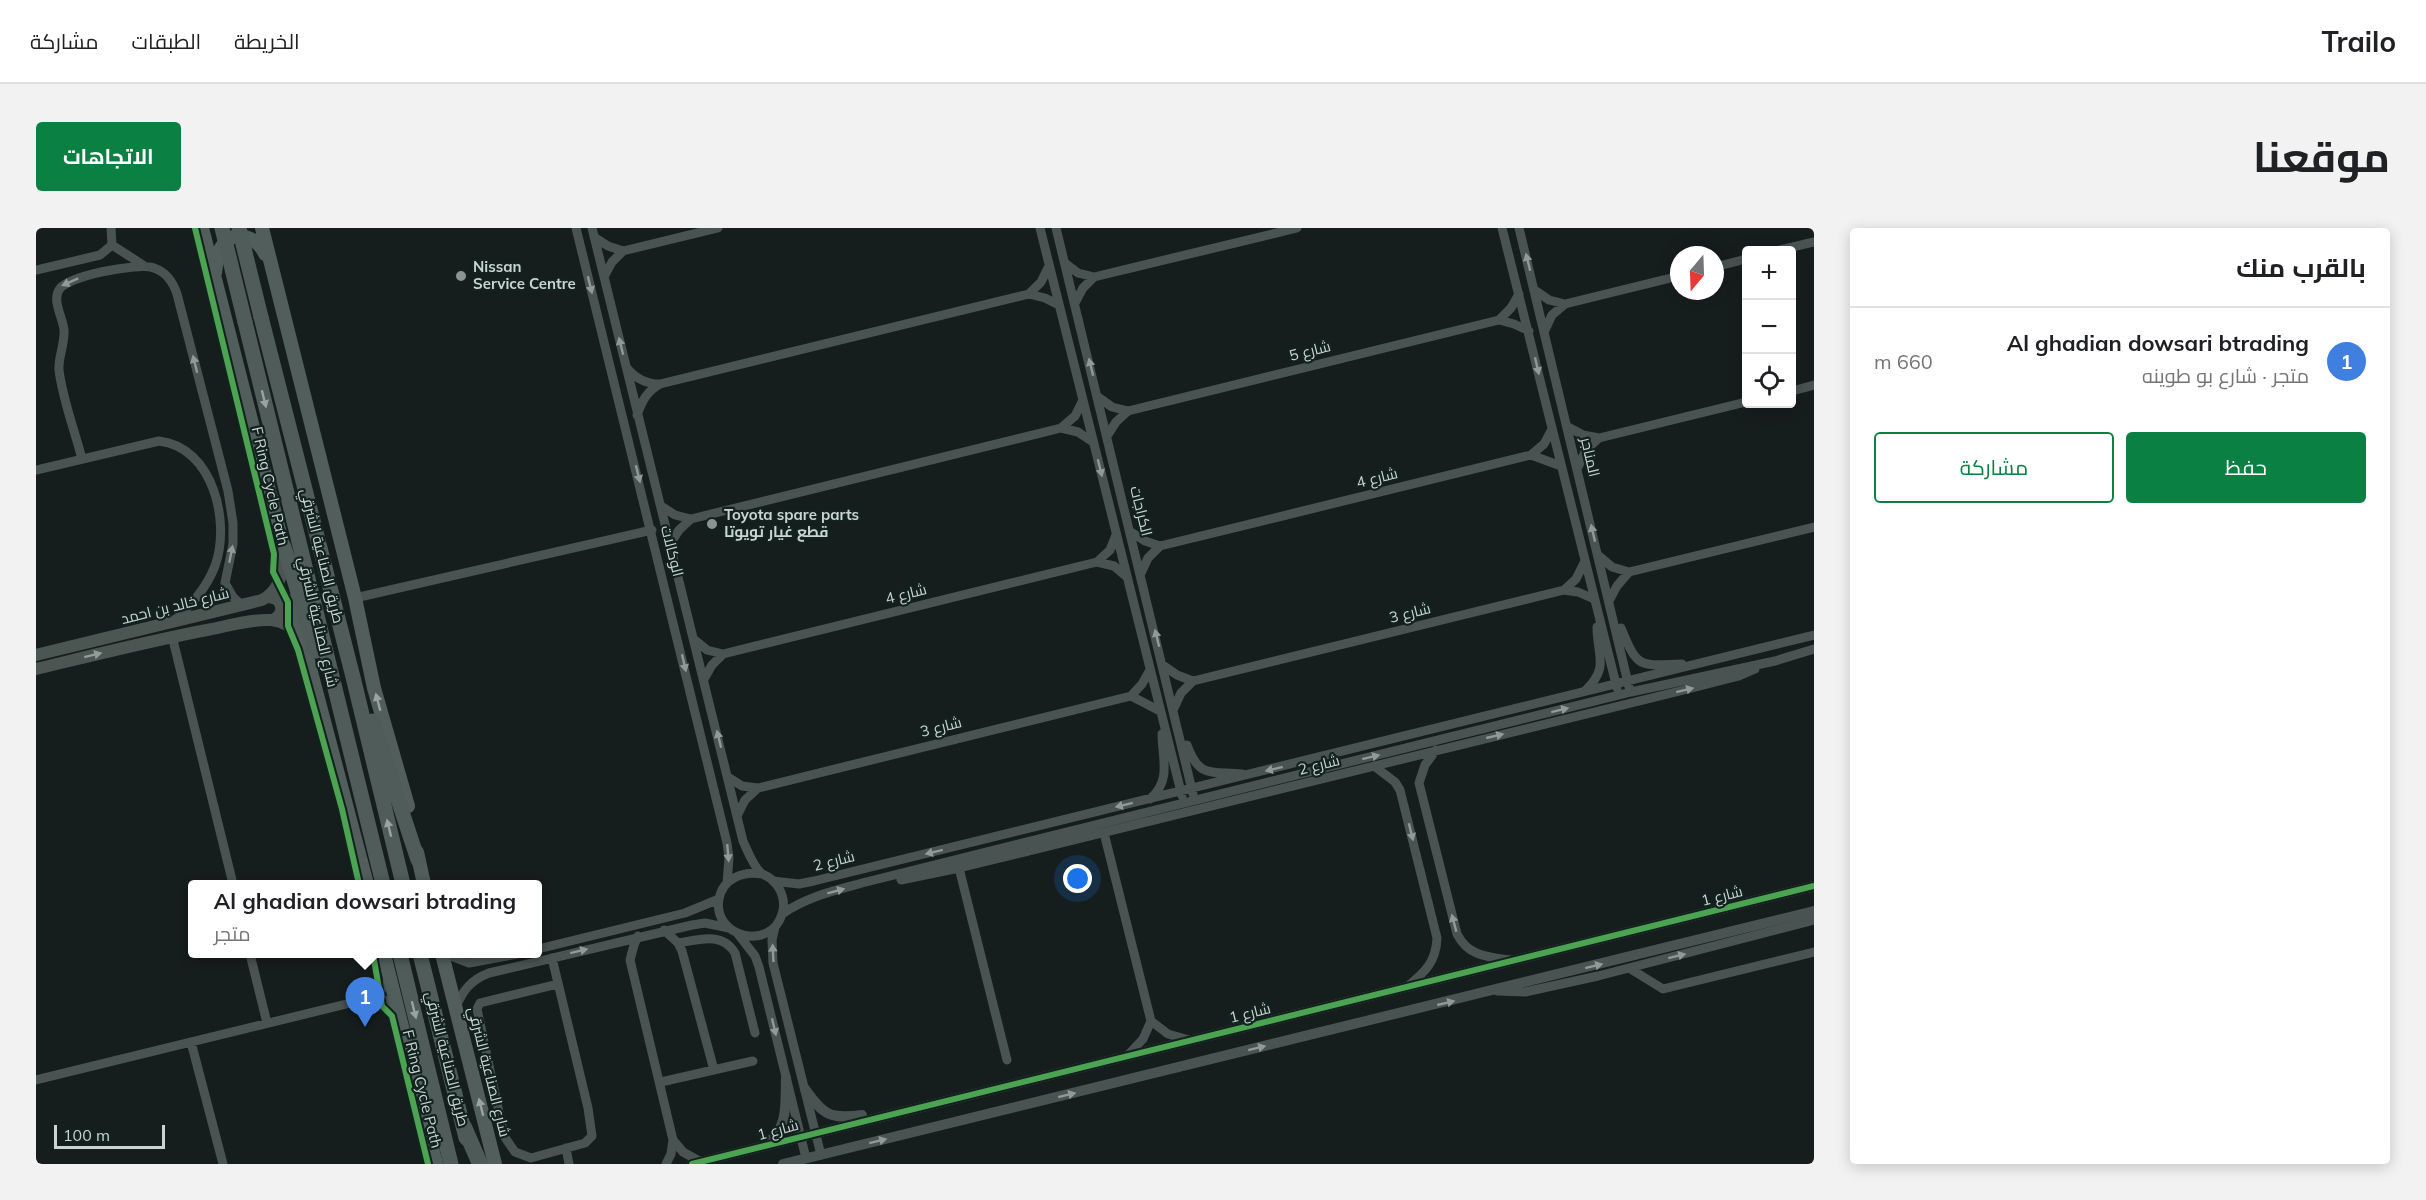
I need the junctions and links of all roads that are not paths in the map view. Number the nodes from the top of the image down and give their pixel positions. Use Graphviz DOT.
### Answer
graph roads {
  1 [pos="111,228"];
  2 [pos="222,228"];
  3 [pos="239,228"];
  4 [pos="262,228"];
  5 [pos="267,228"];
  6 [pos="576,228"];
  7 [pos="718,228"];
  8 [pos="1040,228"];
  9 [pos="1056,228"];
  10 [pos="1297,228"];
  11 [pos="1502,228"];
  12 [pos="1520,228"];
  13 [pos="204,230"];
  14 [pos="593,232"];
  15 [pos="1814,242"];
  16 [pos="266,243"];
  17 [pos="112,245"];
  18 [pos="1796,246"];
  19 [pos="623,251"];
  20 [pos="1742,260"];
  21 [pos="1065,263"];
  22 [pos="1724,265"];
  23 [pos="143,266"];
  24 [pos="1049,266"];
  25 [pos="36,270"];
  26 [pos="274,275"];
  27 [pos="604,277"];
  28 [pos="1094,277"];
  29 [pos="1670,278"];
  30 [pos="215,279"];
  31 [pos="1536,291"];
  32 [pos="1519,293"];
  33 [pos="1029,294"];
  34 [pos="1075,303"];
  35 [pos="1059,304"];
  36 [pos="1565,304"];
  37 [pos="1499,320"];
  38 [pos="1544,330"];
  39 [pos="1529,331"];
  40 [pos="627,367"];
  41 [pos="660,384"];
  42 [pos="1814,385"];
  43 [pos="1796,390"];
  44 [pos="1098,397"];
  45 [pos="1083,400"];
  46 [pos="1742,403"];
  47 [pos="1128,411"];
  48 [pos="638,415"];
  49 [pos="1568,427"];
  50 [pos="1061,428"];
  51 [pos="1552,429"];
  52 [pos="1107,436"];
  53 [pos="1599,438"];
  54 [pos="1093,442"];
  55 [pos="1531,456"];
  56 [pos="82,459"];
  57 [pos="1561,466"];
  58 [pos="1577,468"];
  59 [pos="36,470"];
  60 [pos="661,506"];
  61 [pos="691,519"];
  62 [pos="1814,527"];
  63 [pos="652,530"];
  64 [pos="1131,532"];
  65 [pos="1116,535"];
  66 [pos="670,544"];
  67 [pos="284,546"];
  68 [pos="1160,546"];
  69 [pos="1598,555"];
  70 [pos="1584,561"];
  71 [pos="1097,562"];
  72 [pos="1629,572"];
  73 [pos="1141,573"];
  74 [pos="1127,577"];
  75 [pos="1564,590"];
  76 [pos="268,597"];
  77 [pos="355,598"];
  78 [pos="1594,599"];
  79 [pos="1609,601"];
  80 [pos="243,605"];
  81 [pos="1596,610"];
  82 [pos="1613,614"];
  83 [pos="273,620"];
  84 [pos="171,630"];
  85 [pos="1814,635"];
  86 [pos="302,638"];
  87 [pos="695,640"];
  88 [pos="1814,649"];
  89 [pos="723,654"];
  90 [pos="36,655"];
  91 [pos="1775,660"];
  92 [pos="1696,664"];
  93 [pos="1164,666"];
  94 [pos="36,669"];
  95 [pos="1150,670"];
  96 [pos="353,677"];
  97 [pos="704,679"];
  98 [pos="1193,681"];
  99 [pos="1628,681"];
  100 [pos="1616,684"];
  101 [pos="1584,692"];
  102 [pos="1631,692"];
  103 [pos="1619,695"];
  104 [pos="1131,696"];
  105 [pos="1174,708"];
  106 [pos="1160,711"];
  107 [pos="1163,723"];
  108 [pos="1179,729"];
  109 [pos="1436,750"];
  110 [pos="353,762"];
  111 [pos="1374,766"];
  112 [pos="1251,774"];
  113 [pos="728,777"];
  114 [pos="758,788"];
  115 [pos="1192,789"];
  116 [pos="1180,791"];
  117 [pos="1150,799"];
  118 [pos="1195,802"];
  119 [pos="1184,805"];
  120 [pos="737,816"];
  121 [pos="1104,833"];
  122 [pos="418,860"];
  123 [pos="959,868"];
  124 [pos="762,874"];
  125 [pos="232,880"];
  126 [pos="366,880"];
  127 [pos="382,880"];
  128 [pos="402,880"];
  129 [pos="423,880"];
  130 [pos="773,880"];
  131 [pos="866,882"];
  132 [pos="727,883"];
  133 [pos="1814,886"];
  134 [pos="719,899"];
  135 [pos="1814,911"];
  136 [pos="782,914"];
  137 [pos="1814,920"];
  138 [pos="775,927"];
  139 [pos="729,928"];
  140 [pos="664,930"];
  141 [pos="738,934"];
  142 [pos="638,936"];
  143 [pos="678,944"];
  144 [pos="542,947"];
  145 [pos="1814,952"];
  146 [pos="251,958"];
  147 [pos="385,958"];
  148 [pos="401,958"];
  149 [pos="421,958"];
  150 [pos="443,958"];
  151 [pos="456,958"];
  152 [pos="496,958"];
  153 [pos="552,958"];
  154 [pos="1515,960"];
  155 [pos="1629,968"];
  156 [pos="390,979"];
  157 [pos="558,984"];
  158 [pos="1408,986"];
  159 [pos="1497,991"];
  160 [pos="766,992"];
  161 [pos="747,996"];
  162 [pos="375,998"];
  163 [pos="456,1007"];
  164 [pos="398,1009"];
  165 [pos="1151,1021"];
  166 [pos="267,1023"];
  167 [pos="755,1033"];
  168 [pos="1189,1040"];
  169 [pos="191,1042"];
  170 [pos="1129,1054"];
  171 [pos="1007,1060"];
  172 [pos="753,1061"];
  173 [pos="714,1070"];
  174 [pos="786,1078"];
  175 [pos="36,1080"];
  176 [pos="660,1082"];
  177 [pos="805,1089"];
  178 [pos="898,1112"];
  179 [pos="464,1127"];
  180 [pos="816,1132"];
  181 [pos="800,1136"];
  182 [pos="673,1140"];
  183 [pos="760,1147"];
  184 [pos="566,1148"];
  185 [pos="821,1155"];
  186 [pos="806,1158"];
  187 [pos="696,1163"];
  188 [pos="223,1164"];
  189 [pos="436,1164"];
  190 [pos="451,1164"];
  191 [pos="472,1164"];
  192 [pos="480,1164"];
  193 [pos="495,1164"];
  194 [pos="569,1164"];
  195 [pos="666,1164"];
  196 [pos="783,1164"];
  1 -- 17 [label="street"];
  2 -- 110 [label="highway, طريق الصناعية الشرقي, one-way, bridge"];
  3 -- 96 [label="highway, طريق الصناعية الشرقي, bridge"];
  4 -- 16 [label="main road"];
  5 -- 16 [label="main road"];
  6 -- 63 [label="street, الوكالات, one-way"];
  7 -- 19 [label="street"];
  8 -- 24 [label="street, الكراجات"];
  9 -- 21 [label="street, الكراجات"];
  10 -- 28 [label="street"];
  11 -- 32 [label="street, المناجر"];
  31 -- 12 [label="street, المناجر, one-way"];
  13 -- 30 [label="main road, شارع الصناعية الشرقي"];
  14 -- 19 [label="street"];
  14 -- 27 [label="street, الوكالات"];
  15 -- 18 [label="street"];
  16 -- 26 [label="main road"];
  17 -- 23 [label="street"];
  17 -- 25 [label="street"];
  19 -- 27 [label="street"];
  20 -- 22 [label="street"];
  21 -- 28 [label="street"];
  21 -- 34 [label="street, الكراجات"];
  23 -- 56 [label="street, one-way"];
  80 -- 23 [label="street, one-way"];
  24 -- 33 [label="street"];
  24 -- 35 [label="street, الكراجات"];
  26 -- 30 [label="main road"];
  26 -- 77 [label="main road"];
  40 -- 27 [label="street, الوكالات, one-way"];
  28 -- 34 [label="street"];
  29 -- 36 [label="street"];
  30 -- 67 [label="main road, شارع الصناعية الشرقي"];
  31 -- 36 [label="street"];
  31 -- 38 [label="street, المناجر"];
  32 -- 37 [label="street"];
  32 -- 39 [label="street, المناجر"];
  33 -- 35 [label="street"];
  33 -- 41 [label="street"];
  44 -- 34 [label="street, الكراجات, one-way"];
  35 -- 45 [label="street, الكراجات"];
  36 -- 38 [label="street"];
  37 -- 39 [label="street"];
  37 -- 47 [label="street, شارع 5"];
  38 -- 49 [label="street, المناجر"];
  39 -- 51 [label="street, المناجر, one-way"];
  40 -- 41 [label="street"];
  40 -- 48 [label="street, الوكالات"];
  41 -- 48 [label="street"];
  42 -- 43 [label="street"];
  44 -- 47 [label="street"];
  44 -- 52 [label="street, الكراجات"];
  45 -- 50 [label="street"];
  45 -- 54 [label="street, الكراجات"];
  46 -- 53 [label="street"];
  47 -- 52 [label="street"];
  48 -- 60 [label="street, الوكالات"];
  49 -- 53 [label="street"];
  49 -- 58 [label="street, المناجر"];
  50 -- 54 [label="street"];
  50 -- 61 [label="street"];
  51 -- 55 [label="street"];
  51 -- 57 [label="street, المناجر"];
  52 -- 64 [label="street, الكراجات"];
  53 -- 58 [label="street"];
  54 -- 65 [label="street, الكراجات, one-way"];
  55 -- 57 [label="street"];
  55 -- 68 [label="street, شارع 4"];
  56 -- 59 [label="street"];
  56 -- 84 [label="street"];
  57 -- 70 [label="street, المناجر"];
  69 -- 58 [label="street, المناجر, one-way"];
  60 -- 61 [label="street"];
  60 -- 66 [label="street, الوكالات"];
  61 -- 66 [label="street"];
  62 -- 72 [label="street"];
  63 -- 77 [label="street"];
  63 -- 132 [label="street, الوكالات, one-way"];
  64 -- 68 [label="street"];
  64 -- 73 [label="street, الكراجات"];
  65 -- 71 [label="street"];
  65 -- 74 [label="street, الكراجات"];
  66 -- 87 [label="street, الوكالات"];
  67 -- 76 [label="main road"];
  67 -- 86 [label="main road, شارع الصناعية الشرقي"];
  67 -- 110 [label="highway"];
  68 -- 73 [label="street"];
  69 -- 72 [label="street"];
  69 -- 79 [label="street, المناجر"];
  70 -- 75 [label="street"];
  70 -- 78 [label="street, المناجر"];
  71 -- 74 [label="street"];
  71 -- 89 [label="street, شارع 4"];
  72 -- 79 [label="street"];
  93 -- 73 [label="street, الكراجات, one-way"];
  74 -- 95 [label="street, الكراجات"];
  75 -- 78 [label="street"];
  75 -- 98 [label="street, شارع 3"];
  76 -- 80 [label="main road, شارع خالد بن احمد"];
  76 -- 83 [label="main road"];
  122 -- 77 [label="main road, one-way"];
  78 -- 81 [label="street, المناجر"];
  79 -- 82 [label="street, المناجر"];
  80 -- 84 [label="main road, شارع خالد بن احمد"];
  81 -- 100 [label="street, المناجر"];
  81 -- 101 [label="street, المناجر"];
  82 -- 92 [label="street, شارع 2"];
  82 -- 99 [label="street, المناجر"];
  83 -- 84 [label="main road, شارع خالد بن احمد"];
  83 -- 86 [label="main road"];
  84 -- 90 [label="main road, شارع خالد بن احمد"];
  94 -- 84 [label="main road, شارع خالد بن احمد, one-way"];
  84 -- 125 [label="street"];
  85 -- 92 [label="street, شارع 2"];
  86 -- 126 [label="main road, شارع الصناعية الشرقي"];
  87 -- 89 [label="street"];
  87 -- 97 [label="street, الوكالات"];
  88 -- 91 [label="street, شارع 2"];
  89 -- 97 [label="street"];
  91 -- 102 [label="street, شارع 2"];
  109 -- 91 [label="street, شارع 2, one-way"];
  92 -- 99 [label="street, شارع 2"];
  93 -- 98 [label="street"];
  93 -- 105 [label="street, الكراجات"];
  95 -- 104 [label="street"];
  95 -- 106 [label="street, الكراجات"];
  96 -- 122 [label="highway"];
  128 -- 96 [label="highway, طريق الصناعية الشرقي, one-way"];
  113 -- 97 [label="street, الوكالات, one-way"];
  98 -- 105 [label="street"];
  99 -- 100 [label="street, شارع 2"];
  99 -- 102 [label="street, المناجر"];
  100 -- 101 [label="street, شارع 2"];
  100 -- 103 [label="street, المناجر"];
  101 -- 112 [label="street, شارع 2, one-way"];
  102 -- 103 [label="street, شارع 2"];
  118 -- 103 [label="street, شارع 2, one-way"];
  104 -- 106 [label="street"];
  104 -- 114 [label="street, شارع 3"];
  105 -- 108 [label="street, الكراجات"];
  106 -- 107 [label="street, الكراجات"];
  107 -- 116 [label="street, الكراجات"];
  107 -- 117 [label="street, الكراجات"];
  108 -- 112 [label="street, شارع 2"];
  108 -- 115 [label="street, الكراجات"];
  109 -- 111 [label="street, شارع 2"];
  154 -- 109 [label="street, one-way"];
  110 -- 127 [label="highway, طريق الصناعية الشرقي"];
  111 -- 121 [label="street, شارع 2"];
  111 -- 158 [label="street, one-way"];
  112 -- 115 [label="street, شارع 2"];
  113 -- 114 [label="street"];
  113 -- 120 [label="street, الوكالات"];
  114 -- 120 [label="street"];
  115 -- 116 [label="street, شارع 2"];
  115 -- 118 [label="street, الكراجات"];
  116 -- 117 [label="street, شارع 2"];
  116 -- 119 [label="street, الكراجات"];
  117 -- 130 [label="street, شارع 2, one-way"];
  118 -- 119 [label="street, شارع 2"];
  119 -- 131 [label="street, شارع 2"];
  120 -- 124 [label="street, الوكالات"];
  121 -- 123 [label="street, شارع 2"];
  121 -- 165 [label="street"];
  122 -- 129 [label="main road"];
  123 -- 131 [label="street, شارع 2"];
  123 -- 171 [label="street"];
  124 -- 130 [label="street"];
  124 -- 132 [label="street"];
  130 -- 136 [label="street"];
  136 -- 131 [label="street, شارع 2, one-way"];
  132 -- 134 [label="street"];
  133 -- 154 [label="street, شارع 1"];
  134 -- 139 [label="street"];
  134 -- 144 [label="street"];
  159 -- 135 [label="street, one-way"];
  136 -- 138 [label="street"];
  155 -- 137 [label="street, one-way"];
  138 -- 141 [label="street"];
  177 -- 138 [label="street, one-way"];
  139 -- 140 [label="street"];
  139 -- 141 [label="street"];
  140 -- 142 [label="street"];
  140 -- 143 [label="street"];
  141 -- 160 [label="street"];
  153 -- 142 [label="street, one-way"];
  142 -- 176 [label="street"];
  143 -- 161 [label="street"];
  143 -- 173 [label="street"];
  145 -- 155 [label="street"];
  146 -- 166 [label="street"];
  147 -- 156 [label="main road"];
  148 -- 190 [label="highway, طريق الصناعية الشرقي, one-way"];
  149 -- 179 [label="highway, طريق الصناعية الشرقي"];
  150 -- 163 [label="main road, شارع الصناعية الشرقي"];
  151 -- 152 [label="street"];
  153 -- 157 [label="street"];
  153 -- 163 [label="street"];
  154 -- 158 [label="street, شارع 1"];
  155 -- 159 [label="street"];
  156 -- 162 [label="street"];
  156 -- 164 [label="main road"];
  157 -- 184 [label="street"];
  157 -- 184 [label="street"];
  158 -- 168 [label="street, شارع 1"];
  185 -- 159 [label="street, one-way"];
  160 -- 161 [label="street"];
  160 -- 174 [label="street, one-way"];
  161 -- 167 [label="street"];
  162 -- 164 [label="street"];
  162 -- 166 [label="street"];
  193 -- 163 [label="main road, شارع الصناعية الشرقي, one-way"];
  164 -- 189 [label="main road"];
  165 -- 168 [label="street"];
  165 -- 170 [label="street"];
  166 -- 169 [label="street"];
  168 -- 170 [label="street, شارع 1"];
  169 -- 175 [label="street"];
  169 -- 188 [label="street"];
  170 -- 178 [label="street, شارع 1"];
  172 -- 173 [label="street"];
  173 -- 176 [label="street"];
  174 -- 181 [label="street"];
  174 -- 183 [label="street"];
  176 -- 182 [label="street"];
  177 -- 178 [label="street"];
  177 -- 180 [label="street"];
  178 -- 180 [label="street, شارع 1"];
  179 -- 191 [label="highway, طريق الصناعية الشرقي"];
  179 -- 192 [label="highway"];
  180 -- 181 [label="street, شارع 1"];
  180 -- 185 [label="street"];
  181 -- 183 [label="street, شارع 1"];
  181 -- 186 [label="street"];
  182 -- 187 [label="street, شارع 1"];
  182 -- 195 [label="street"];
  183 -- 187 [label="street, شارع 1"];
  184 -- 194 [label="street"];
  185 -- 186 [label="street"];
  186 -- 196 [label="street"];
}
